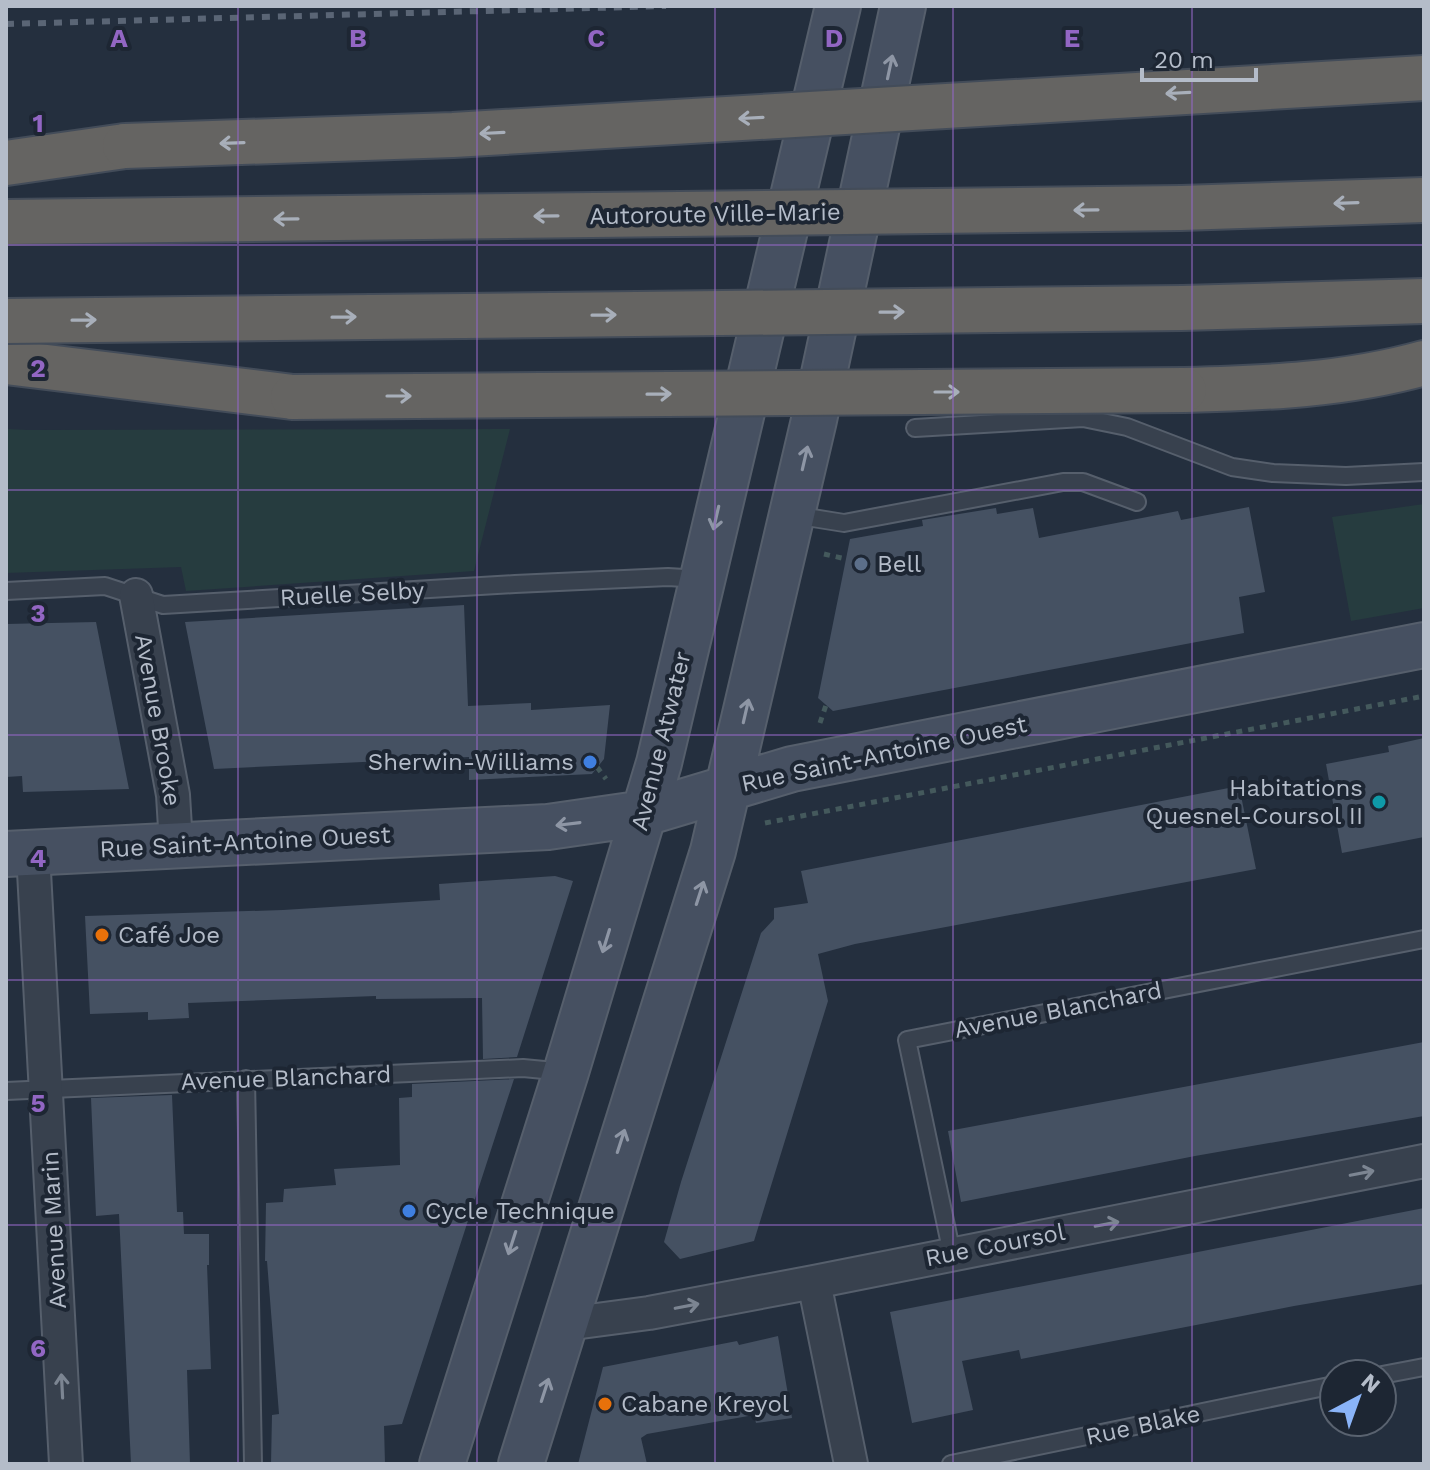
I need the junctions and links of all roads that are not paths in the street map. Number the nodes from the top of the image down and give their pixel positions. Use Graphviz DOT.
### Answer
graph roads {
  1 [pos="838,6"];
  2 [pos="903,6"];
  3 [pos="1424,78"];
  4 [pos="6,163"];
  5 [pos="1424,200"];
  6 [pos="6,222"];
  7 [pos="1424,301"];
  8 [pos="6,321"];
  9 [pos="6,362"];
  10 [pos="1424,363"];
  11 [pos="915,428"];
  12 [pos="1424,472"];
  13 [pos="1137,502"];
  14 [pos="792,514"];
  15 [pos="701,580"];
  16 [pos="6,591"];
  17 [pos="136,595"];
  18 [pos="1424,645"];
  19 [pos="729,787"];
  20 [pos="645,813"];
  21 [pos="176,844"];
  22 [pos="20,854"];
  23 [pos="1424,939"];
  24 [pos="566,1072"];
  25 [pos="246,1079"];
  26 [pos="47,1089"];
  27 [pos="6,1091"];
  28 [pos="1424,1161"];
  29 [pos="952,1254"];
  30 [pos="814,1282"];
  31 [pos="566,1324"];
  32 [pos="1424,1367"];
  33 [pos="1398,1372"];
  34 [pos="1318,1388"];
  35 [pos="66,1464"];
  36 [pos="253,1464"];
  37 [pos="442,1464"];
  38 [pos="521,1464"];
  39 [pos="851,1464"];
  40 [pos="951,1464"];
  1 -- 15 [label="main road, Avenue Atwater, one-way"];
  14 -- 2 [label="main road, one-way"];
  3 -- 4 [label="highway, one-way, bridge"];
  5 -- 6 [label="highway, Autoroute Ville-Marie, one-way, bridge"];
  8 -- 7 [label="highway, one-way, bridge"];
  9 -- 10 [label="highway, one-way, bridge"];
  11 -- 12 [label="lane"];
  13 -- 14 [label="lane"];
  19 -- 14 [label="main road, one-way"];
  15 -- 17 [label="lane, Ruelle Selby"];
  15 -- 20 [label="main road, Avenue Atwater"];
  16 -- 17 [label="lane, Ruelle Selby"];
  17 -- 21 [label="street, Avenue Brooke"];
  18 -- 19 [label="main road, Rue Saint-Antoine Ouest"];
  19 -- 20 [label="main road, Rue Saint-Antoine Ouest"];
  31 -- 19 [label="main road, one-way"];
  20 -- 21 [label="main road, Rue Saint-Antoine Ouest, one-way"];
  20 -- 24 [label="main road, Avenue Atwater, one-way"];
  21 -- 22 [label="main road, Rue Saint-Antoine Ouest"];
  22 -- 26 [label="street, Avenue Marin"];
  23 -- 29 [label="lane, Avenue Blanchard"];
  24 -- 25 [label="lane, Avenue Blanchard"];
  24 -- 37 [label="main road, Avenue Atwater, one-way"];
  25 -- 26 [label="lane, Avenue Blanchard"];
  25 -- 36 [label="lane"];
  26 -- 27 [label="lane, Avenue Blanchard"];
  35 -- 26 [label="street, Avenue Marin, one-way"];
  29 -- 28 [label="street, Rue Coursol, one-way"];
  29 -- 30 [label="street, Rue Coursol"];
  31 -- 30 [label="street, Rue Coursol, one-way"];
  30 -- 39 [label="street"];
  38 -- 31 [label="main road, one-way"];
  32 -- 33 [label="lane"];
  34 -- 40 [label="lane, Rue Blake"];
}
